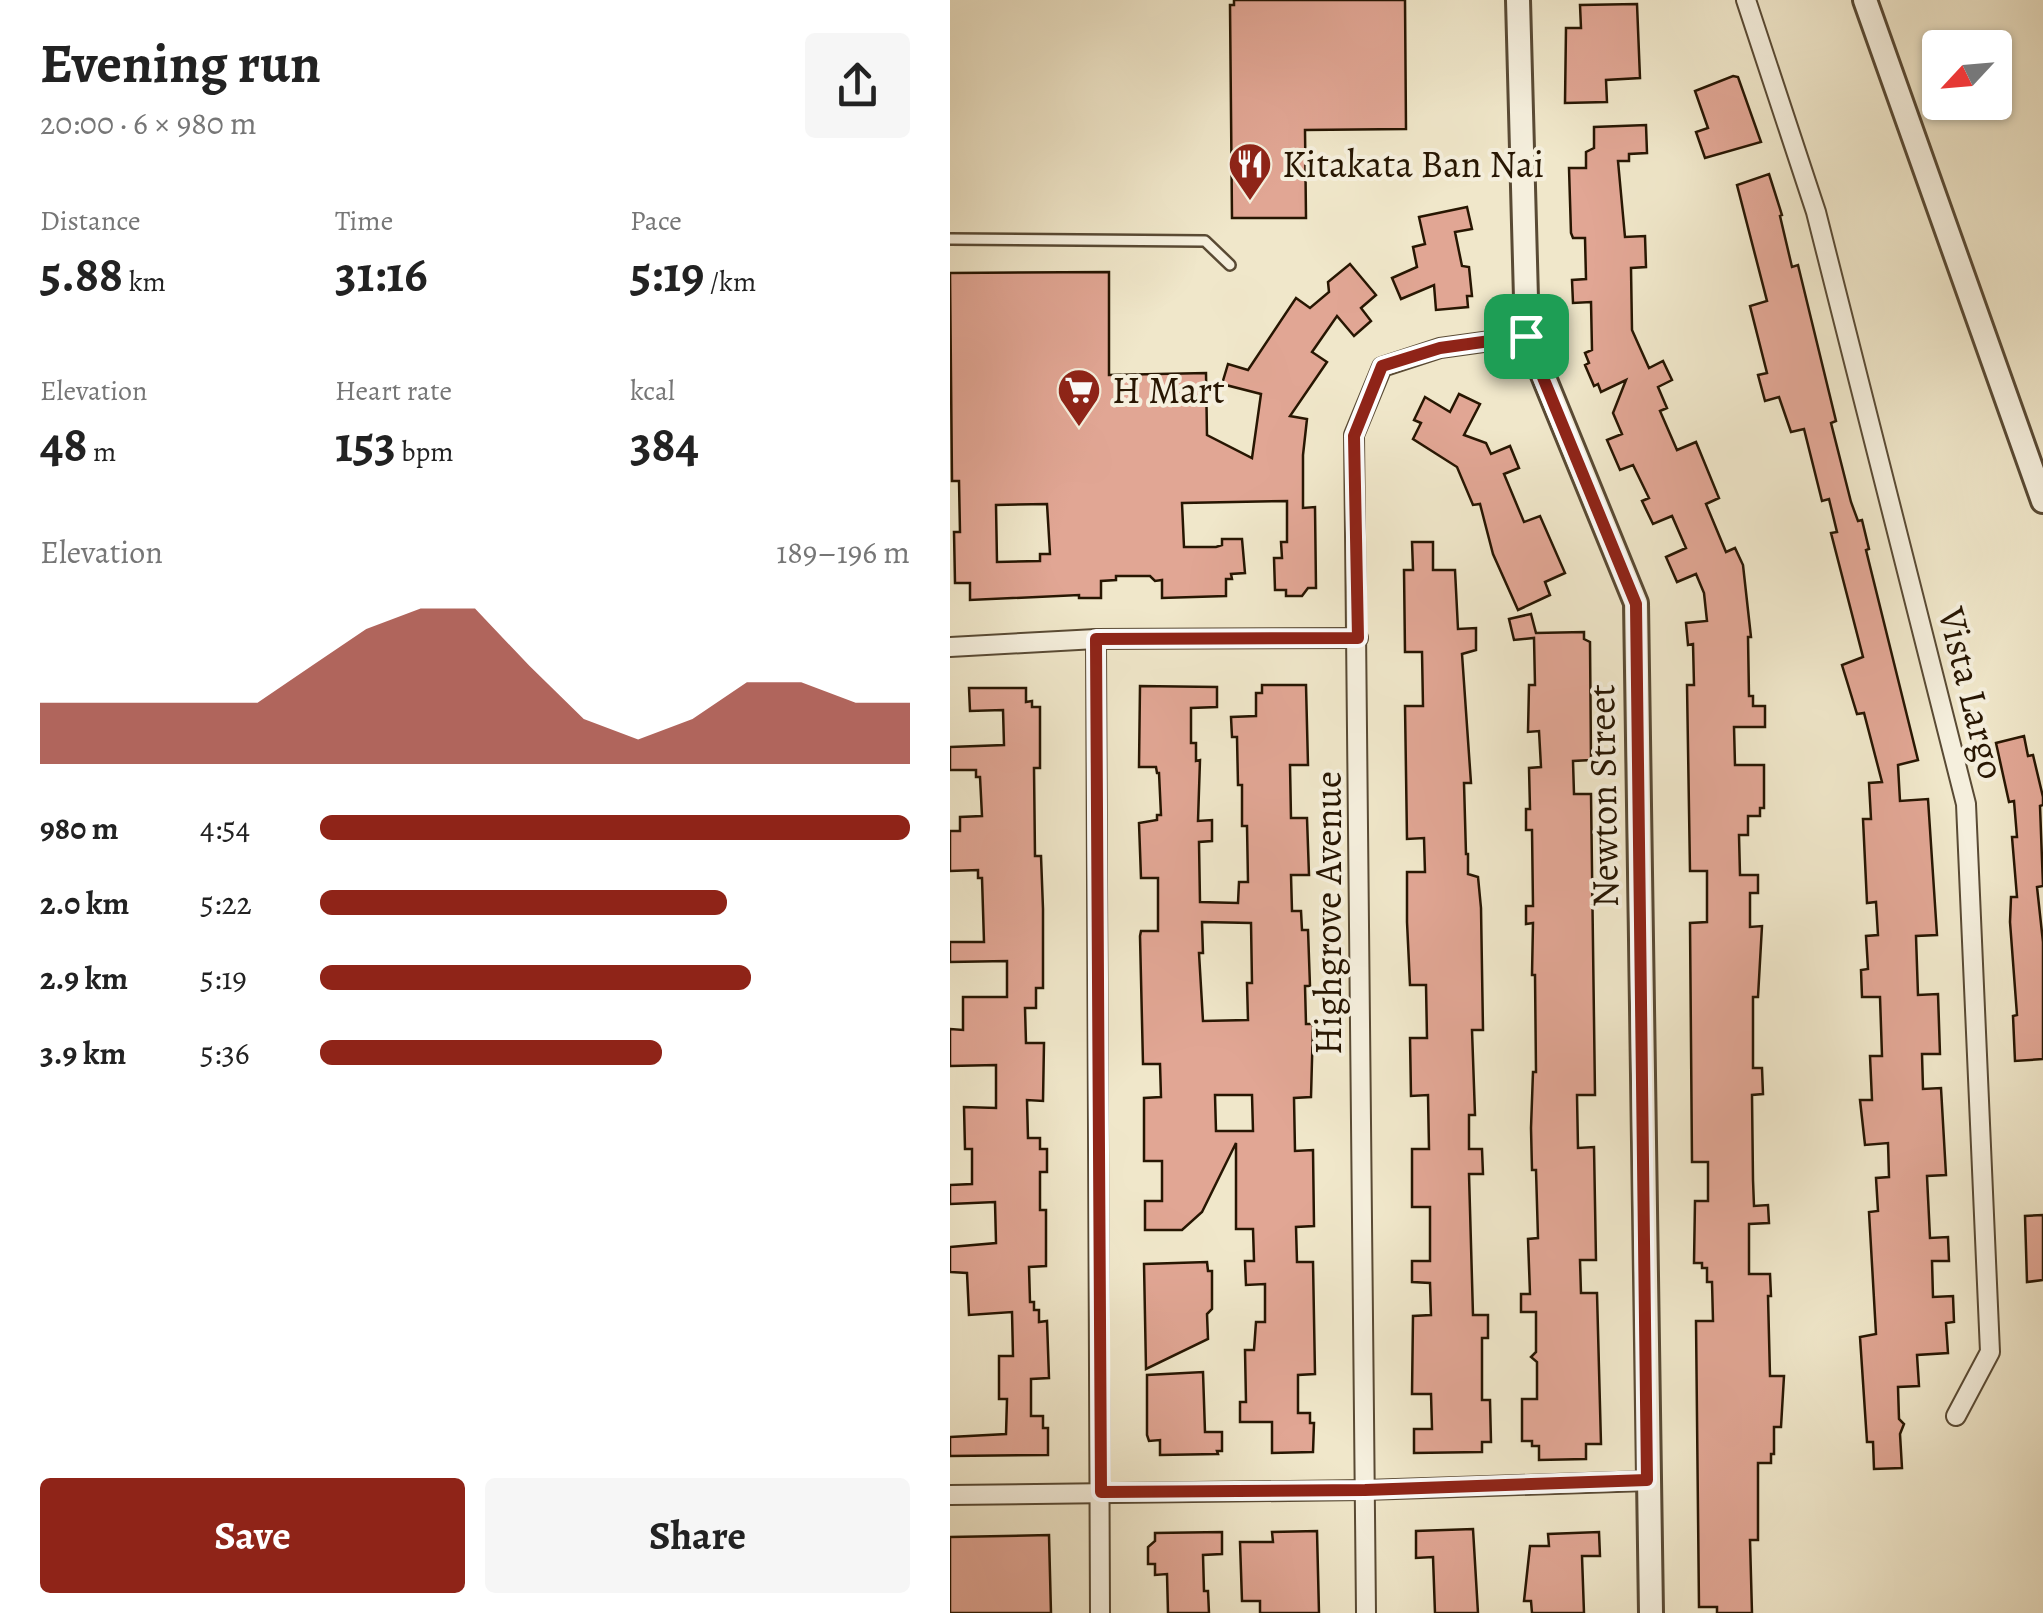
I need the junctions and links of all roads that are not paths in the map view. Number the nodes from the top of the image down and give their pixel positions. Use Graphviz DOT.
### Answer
graph roads {
  1 [pos="1518,0"];
  2 [pos="1746,0"];
  3 [pos="1865,0"];
  4 [pos="950,239"];
  5 [pos="1230,265"];
  6 [pos="1526,336"];
  7 [pos="2043,501"];
  8 [pos="1358,638"];
  9 [pos="1096,639"];
  10 [pos="950,647"];
  11 [pos="1956,1416"];
  12 [pos="1647,1480"];
  13 [pos="1365,1490"];
  14 [pos="1101,1492"];
  15 [pos="950,1494"];
  16 [pos="1100,1613"];
  17 [pos="1366,1613"];
  18 [pos="1650,1613"];
  1 -- 6 [label="street, Newton Street"];
  2 -- 11 [label="street, Vista Largo"];
  3 -- 7 [label="street"];
  4 -- 5 [label="lane"];
  6 -- 8 [label="street, Highgrove Avenue"];
  6 -- 12 [label="street, Newton Street"];
  8 -- 9 [label="street"];
  8 -- 13 [label="street, Highgrove Avenue"];
  9 -- 10 [label="street"];
  9 -- 14 [label="street"];
  12 -- 13 [label="street"];
  12 -- 18 [label="street, Newton Street"];
  13 -- 14 [label="street"];
  13 -- 17 [label="street, Highgrove Avenue"];
  14 -- 15 [label="street"];
  14 -- 16 [label="street"];
}
